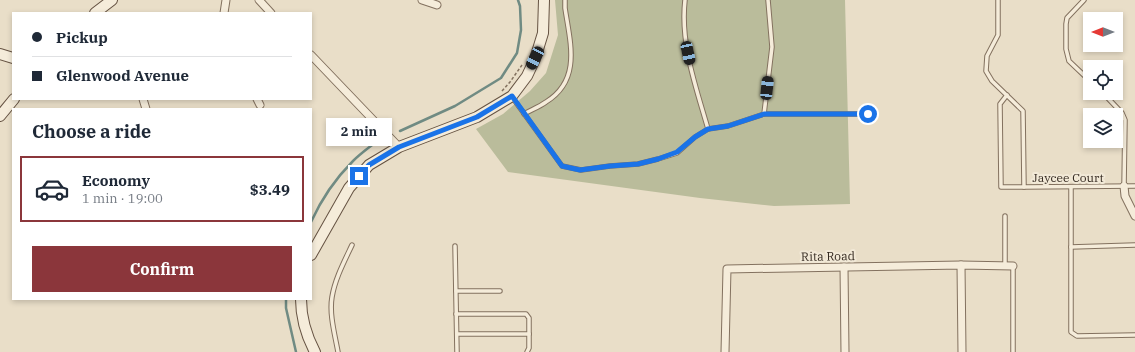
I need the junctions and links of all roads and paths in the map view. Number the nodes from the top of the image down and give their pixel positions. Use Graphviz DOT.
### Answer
graph roads {
  1 [pos="112,0"];
  2 [pos="226,0"];
  3 [pos="259,0"];
  4 [pos="422,0"];
  5 [pos="544,0"];
  6 [pos="565,0"];
  7 [pos="685,0"];
  8 [pos="768,0"];
  9 [pos="998,0"];
  10 [pos="1084,0"];
  11 [pos="437,5"];
  12 [pos="96,12"];
  13 [pos="224,12"];
  14 [pos="270,12"];
  15 [pos="0,54"];
  16 [pos="312,55"];
  17 [pos="12,58"];
  18 [pos="1083,74"];
  19 [pos="1007,95"];
  20 [pos="512,96"];
  21 [pos="13,100"];
  22 [pos="1110,100"];
  23 [pos="524,114"];
  24 [pos="764,114"];
  25 [pos="868,114"];
  26 [pos="0,116"];
  27 [pos="708,129"];
  28 [pos="399,147"];
  29 [pos="1124,186"];
  30 [pos="1135,186"];
  31 [pos="1024,187"];
  32 [pos="1071,187"];
  33 [pos="1005,216"];
  34 [pos="1135,216"];
  35 [pos="352,245"];
  36 [pos="1135,245"];
  37 [pos="455,246"];
  38 [pos="1071,247"];
  39 [pos="312,253"];
  40 [pos="961,265"];
  41 [pos="1005,266"];
  42 [pos="1013,266"];
  43 [pos="844,267"];
  44 [pos="456,291"];
  45 [pos="500,291"];
  46 [pos="301,300"];
  47 [pos="456,314"];
  48 [pos="457,334"];
  49 [pos="530,334"];
  50 [pos="1135,334"];
  51 [pos="315,352"];
  52 [pos="338,352"];
  53 [pos="457,352"];
  54 [pos="527,352"];
  55 [pos="725,352"];
  56 [pos="845,352"];
  57 [pos="962,352"];
  58 [pos="1013,352"];
  1 -- 12 [label="street"];
  2 -- 13 [label="street"];
  3 -- 14 [label="street"];
  4 -- 11 [label="street"];
  5 -- 20 [label="street"];
  6 -- 23 [label="lane"];
  7 -- 27 [label="lane"];
  8 -- 24 [label="lane"];
  9 -- 19 [label="lane, Jaycee Court"];
  10 -- 18 [label="lane"];
  15 -- 17 [label="street"];
  16 -- 28 [label="street"];
  19 -- 31 [label="lane, Jaycee Court"];
  19 -- 31 [label="lane"];
  20 -- 23 [label="lane"];
  20 -- 28 [label="street"];
  21 -- 26 [label="street"];
  22 -- 29 [label="lane"];
  23 -- 27 [label="lane"];
  24 -- 25 [label="lane"];
  24 -- 27 [label="lane"];
  28 -- 39 [label="street"];
  29 -- 30 [label="lane, Jaycee Court"];
  29 -- 32 [label="lane, Jaycee Court"];
  29 -- 34 [label="street"];
  31 -- 32 [label="lane, Jaycee Court"];
  32 -- 38 [label="lane"];
  33 -- 41 [label="lane"];
  35 -- 52 [label="lane"];
  36 -- 38 [label="lane"];
  37 -- 44 [label="lane"];
  38 -- 50 [label="lane"];
  40 -- 41 [label="street, Rita Road"];
  40 -- 43 [label="street, Rita Road"];
  40 -- 57 [label="street"];
  41 -- 42 [label="street, Rita Road"];
  42 -- 58 [label="lane"];
  43 -- 55 [label="street, Rita Road"];
  43 -- 56 [label="street"];
  44 -- 45 [label="lane"];
  44 -- 47 [label="lane"];
  46 -- 51 [label="street"];
  47 -- 48 [label="lane"];
  47 -- 49 [label="lane"];
  48 -- 49 [label="lane"];
  48 -- 53 [label="lane"];
  49 -- 54 [label="lane"];
}
